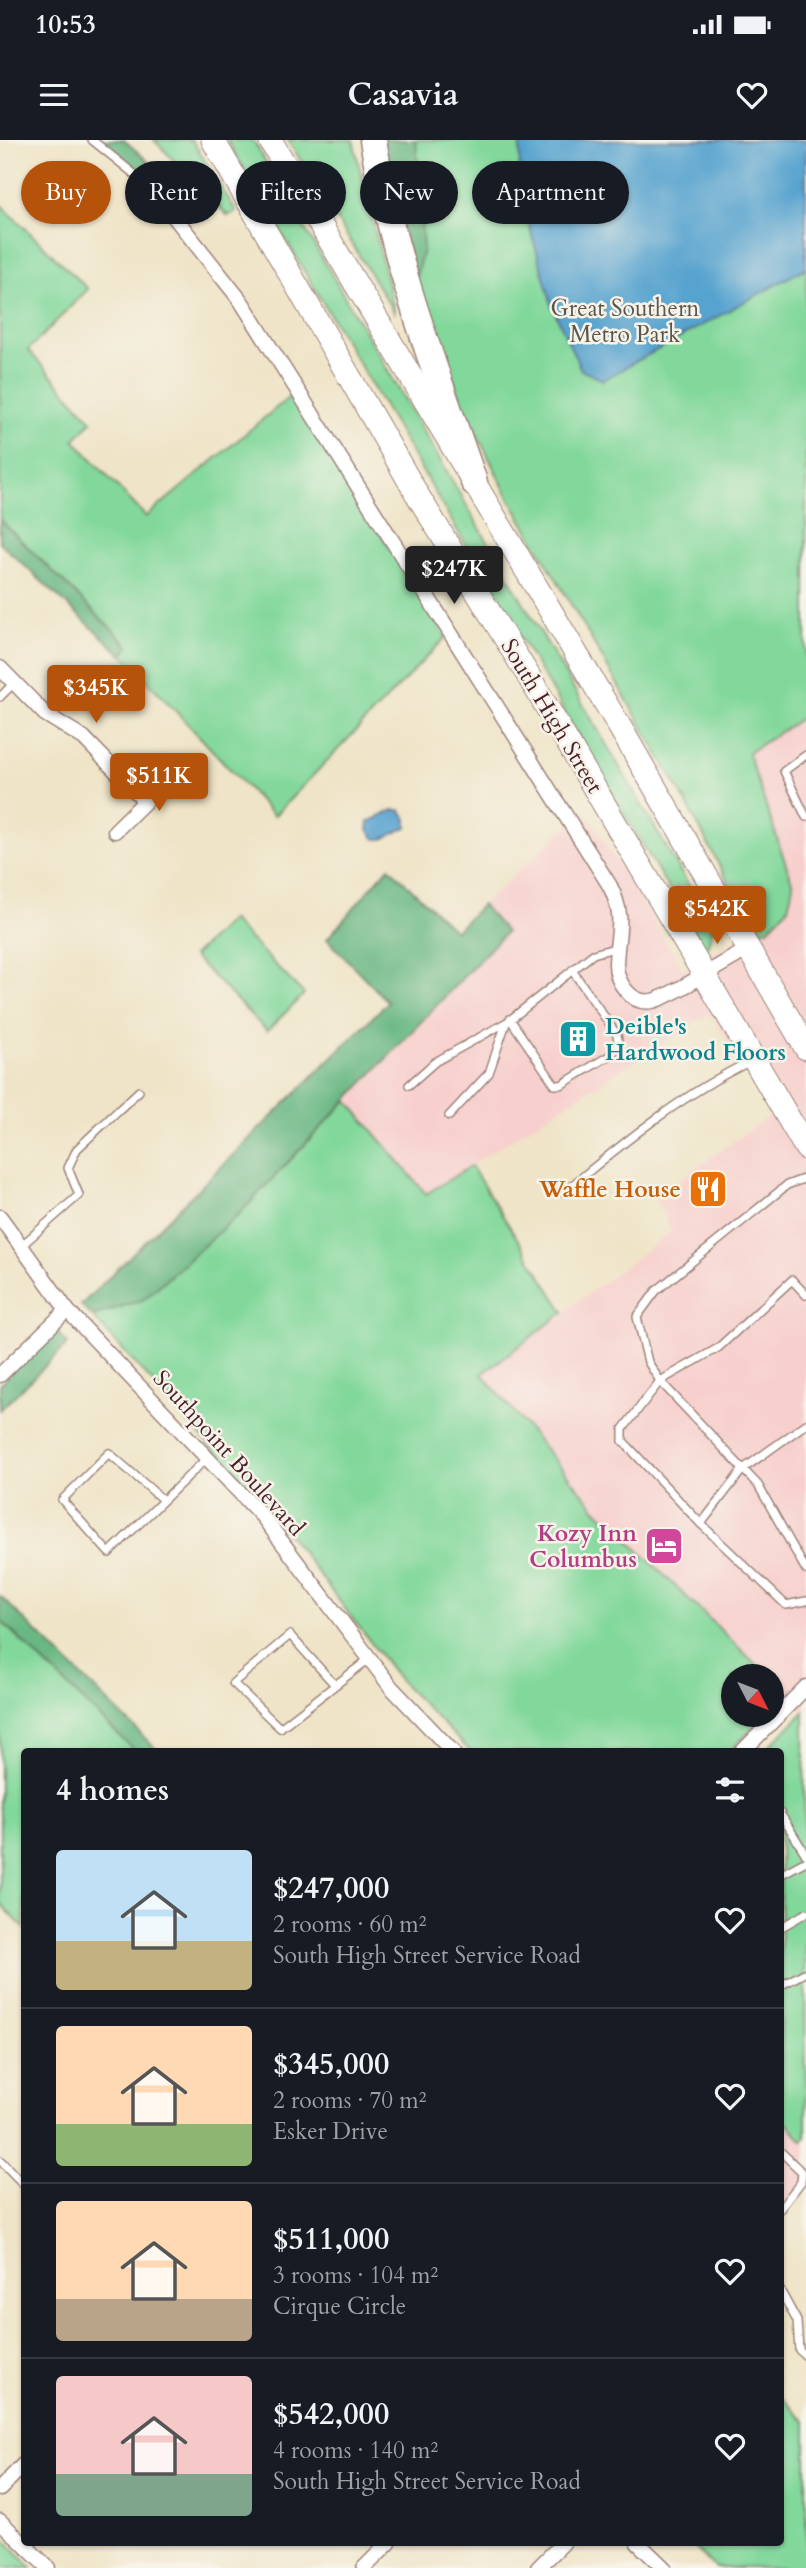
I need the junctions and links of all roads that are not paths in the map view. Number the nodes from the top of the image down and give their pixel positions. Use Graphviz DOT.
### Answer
graph roads {
  1 [pos="92,140"];
  2 [pos="213,140"];
  3 [pos="270,140"];
  4 [pos="373,140"];
  5 [pos="125,167"];
  6 [pos="180,224"];
  7 [pos="474,482"];
  8 [pos="0,668"];
  9 [pos="15,682"];
  10 [pos="0,697"];
  11 [pos="806,755"];
  12 [pos="178,769"];
  13 [pos="145,801"];
  14 [pos="806,817"];
  15 [pos="115,831"];
  16 [pos="618,947"];
  17 [pos="747,950"];
  18 [pos="572,970"];
  19 [pos="703,973"];
  20 [pos="508,1021"];
  21 [pos="806,1048"];
  22 [pos="754,1059"];
  23 [pos="409,1085"];
  24 [pos="139,1091"];
  25 [pos="449,1116"];
  26 [pos="806,1148"];
  27 [pos="806,1178"];
  28 [pos="564,1192"];
  29 [pos="0,1217"];
  30 [pos="20,1246"];
  31 [pos="806,1295"];
  32 [pos="67,1310"];
  33 [pos="0,1374"];
  34 [pos="660,1381"];
  35 [pos="806,1424"];
  36 [pos="207,1458"];
  37 [pos="743,1469"];
  38 [pos="163,1500"];
  39 [pos="701,1524"];
  40 [pos="806,1570"];
  41 [pos="806,1601"];
  42 [pos="370,1659"];
  43 [pos="334,1684"];
  44 [pos="806,1687"];
  45 [pos="449,1748"];
  46 [pos="746,1748"];
  47 [pos="784,1819"];
  48 [pos="806,1855"];
  49 [pos="806,1861"];
  50 [pos="784,1873"];
  51 [pos="806,1913"];
  52 [pos="784,1926"];
  53 [pos="806,1972"];
  54 [pos="784,1984"];
  55 [pos="784,2155"];
  56 [pos="0,2160"];
  57 [pos="21,2183"];
  58 [pos="784,2204"];
  59 [pos="784,2297"];
  60 [pos="805,2354"];
  61 [pos="21,2467"];
  62 [pos="0,2489"];
  63 [pos="0,2521"];
  64 [pos="21,2542"];
  65 [pos="26,2546"];
  66 [pos="385,2546"];
  67 [pos="560,2546"];
  68 [pos="641,2546"];
  69 [pos="48,2568"];
  70 [pos="363,2568"];
  71 [pos="538,2568"];
  72 [pos="664,2568"];
  1 -- 5 [label="lane"];
  2 -- 19 [label="main road, South High Street"];
  3 -- 7 [label="main road"];
  4 -- 7 [label="highway"];
  6 -- 16 [label="street"];
  7 -- 17 [label="main road"];
  8 -- 9 [label="street"];
  9 -- 10 [label="lane"];
  9 -- 13 [label="street"];
  11 -- 14 [label="lane"];
  12 -- 13 [label="street"];
  13 -- 15 [label="street"];
  16 -- 18 [label="lane"];
  16 -- 19 [label="street"];
  17 -- 19 [label="street"];
  17 -- 21 [label="main road"];
  18 -- 20 [label="lane"];
  18 -- 20 [label="lane"];
  19 -- 22 [label="main road, South High Street"];
  20 -- 23 [label="lane"];
  20 -- 25 [label="lane"];
  22 -- 26 [label="main road, South High Street"];
  22 -- 28 [label="lane"];
  24 -- 30 [label="lane"];
  27 -- 34 [label="lane"];
  29 -- 30 [label="street, Southpoint Boulevard"];
  30 -- 32 [label="street, Southpoint Boulevard"];
  31 -- 34 [label="lane"];
  32 -- 33 [label="street"];
  32 -- 36 [label="street, Southpoint Boulevard"];
  34 -- 37 [label="lane"];
  34 -- 39 [label="lane"];
  35 -- 37 [label="lane"];
  36 -- 38 [label="lane"];
  36 -- 42 [label="street, Southpoint Boulevard"];
  37 -- 39 [label="lane"];
  37 -- 40 [label="lane"];
  38 -- 38 [label="lane"];
  39 -- 41 [label="lane"];
  42 -- 43 [label="lane"];
  42 -- 45 [label="street, Southpoint Boulevard"];
  43 -- 43 [label="lane"];
  44 -- 46 [label="street"];
  47 -- 48 [label="lane"];
  49 -- 50 [label="lane"];
  51 -- 52 [label="lane"];
  53 -- 54 [label="lane"];
  55 -- 58 [label="lane"];
  56 -- 57 [label="lane"];
  59 -- 60 [label="lane"];
  61 -- 62 [label="street"];
  63 -- 64 [label="street"];
  65 -- 69 [label="street"];
  66 -- 70 [label="street"];
  67 -- 71 [label="street"];
  68 -- 72 [label="street"];
}
